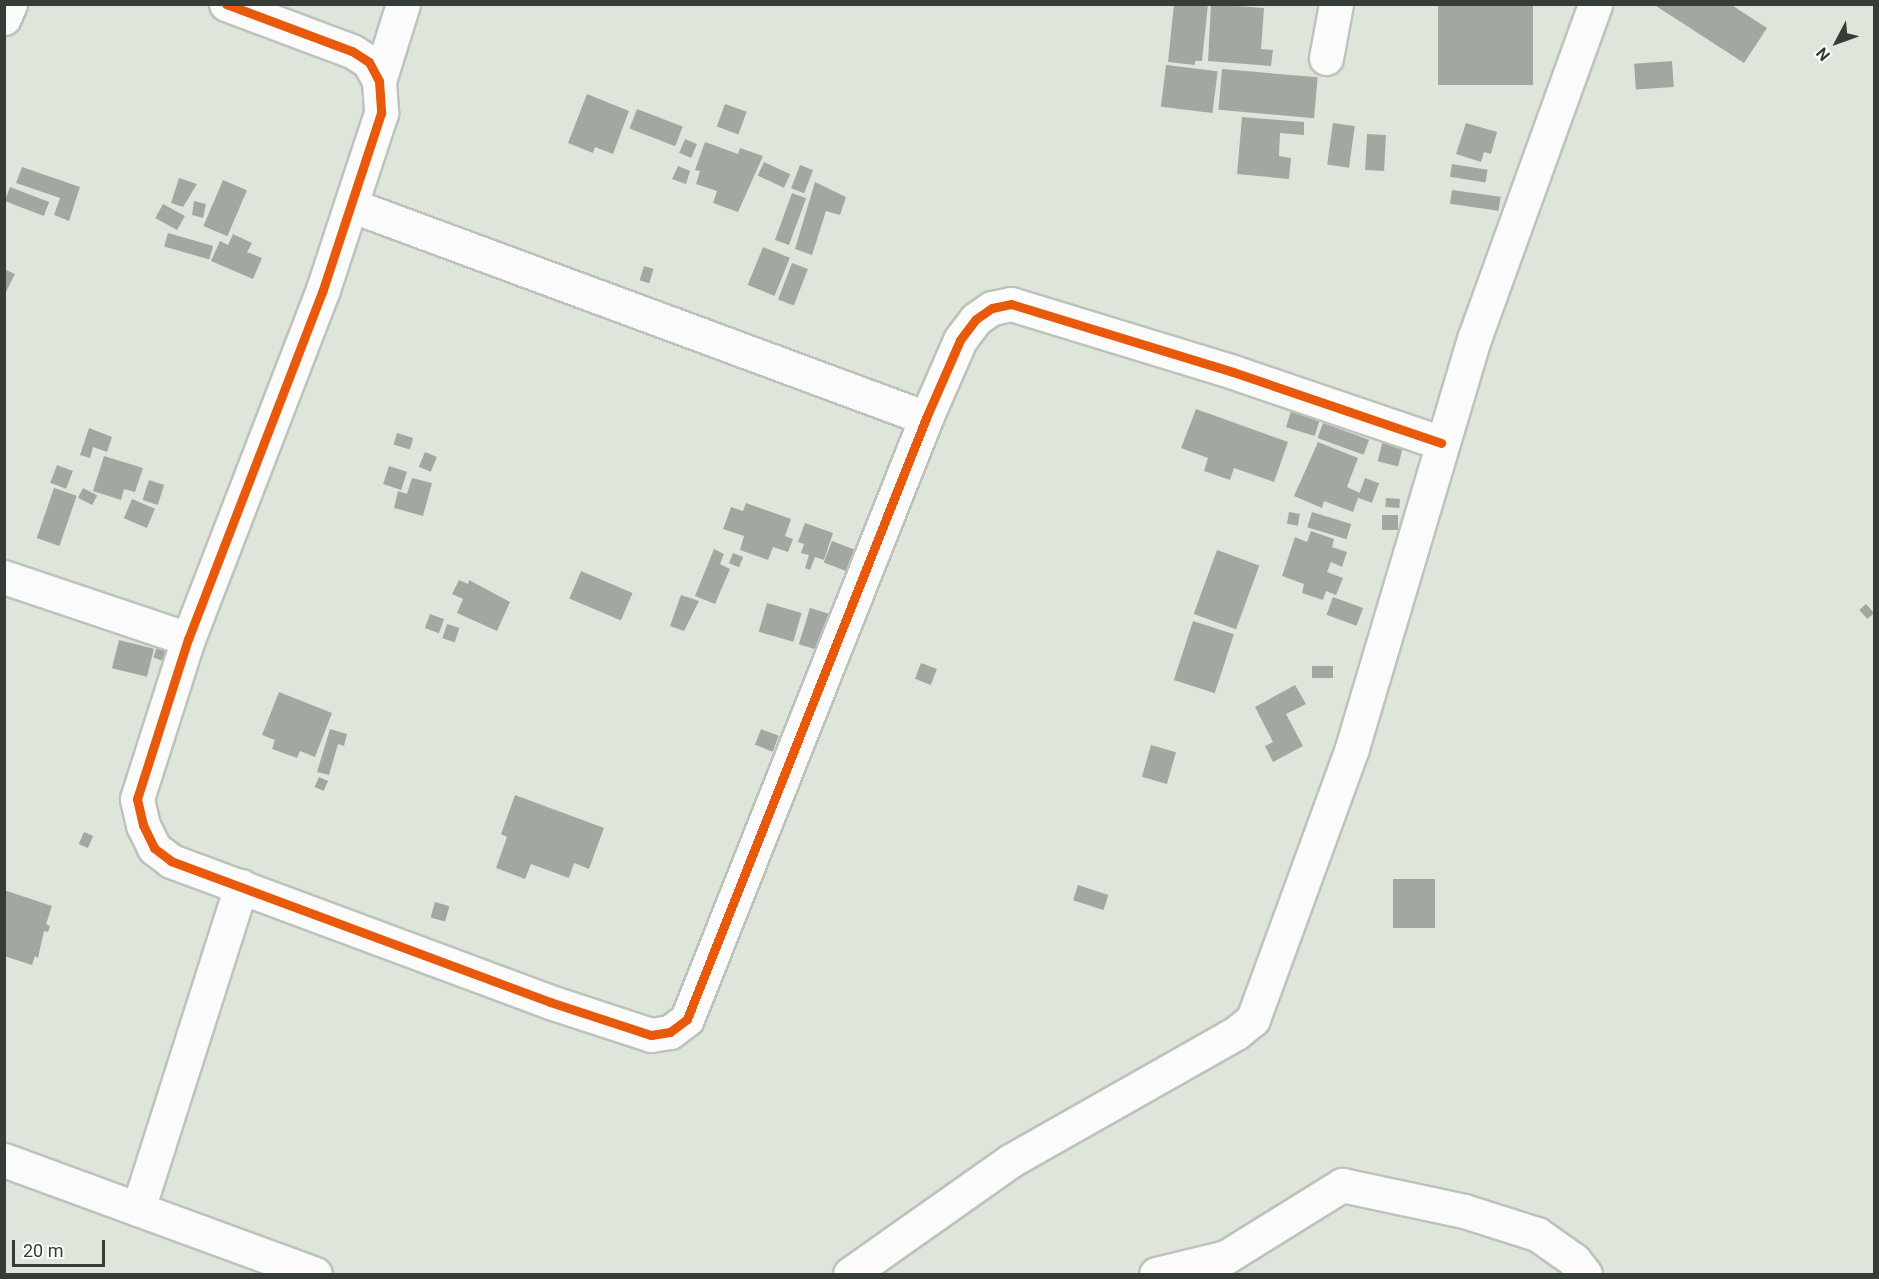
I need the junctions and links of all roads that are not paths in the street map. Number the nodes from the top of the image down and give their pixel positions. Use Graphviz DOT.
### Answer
graph roads {
  1 [pos="10,4"];
  2 [pos="226,4"];
  3 [pos="403,4"];
  4 [pos="1336,4"];
  5 [pos="1595,4"];
  6 [pos="4,18"];
  7 [pos="1326,58"];
  8 [pos="379,81"];
  9 [pos="353,206"];
  10 [pos="926,418"];
  11 [pos="1441,443"];
  12 [pos="4,577"];
  13 [pos="188,639"];
  14 [pos="241,886"];
  15 [pos="4,1160"];
  16 [pos="138,1209"];
  17 [pos="315,1275"];
  18 [pos="850,1275"];
  19 [pos="1155,1275"];
  20 [pos="1585,1275"];
  1 -- 6 [label="street"];
  2 -- 8 [label="street"];
  3 -- 8 [label="street"];
  4 -- 7 [label="street"];
  5 -- 11 [label="street"];
  8 -- 9 [label="street"];
  9 -- 10 [label="street"];
  9 -- 13 [label="street"];
  10 -- 11 [label="street"];
  10 -- 14 [label="street"];
  11 -- 18 [label="street"];
  12 -- 13 [label="street"];
  13 -- 14 [label="street"];
  14 -- 16 [label="street"];
  15 -- 16 [label="street"];
  16 -- 17 [label="street"];
  19 -- 20 [label="street"];
}
